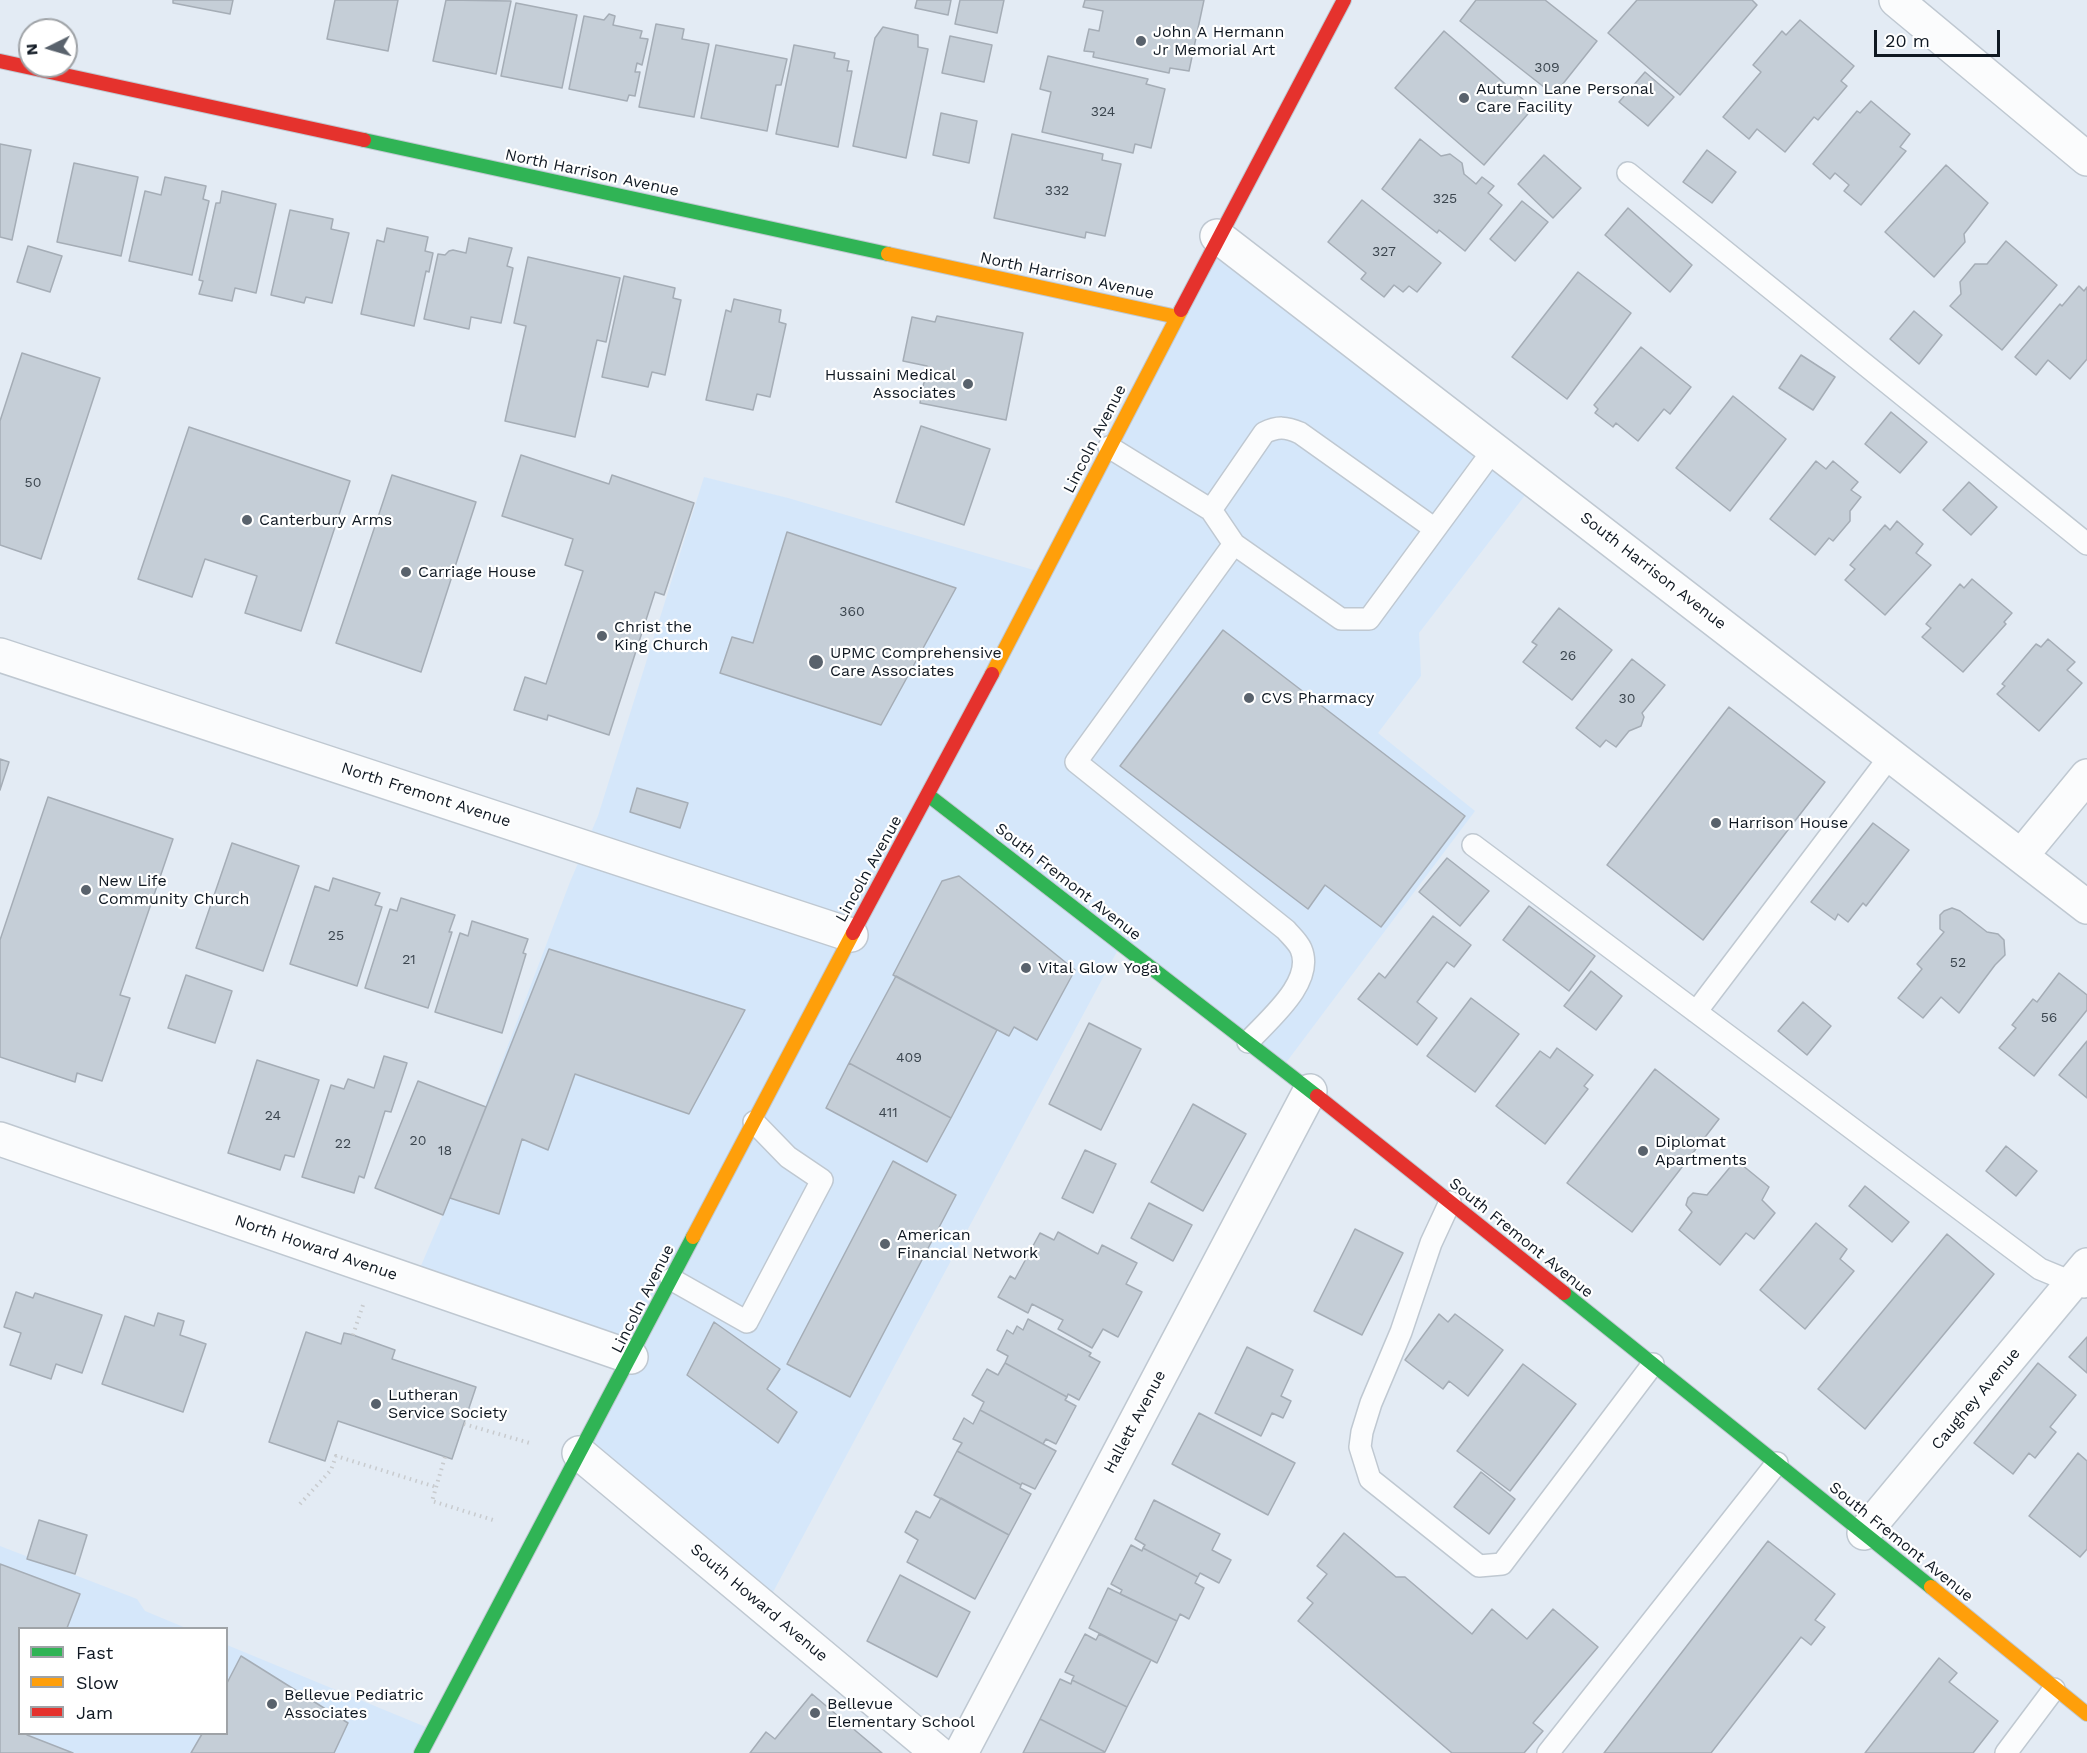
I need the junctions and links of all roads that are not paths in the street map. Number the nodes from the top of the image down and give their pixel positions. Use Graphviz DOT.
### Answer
graph roads {
  1 [pos="1344,0"];
  2 [pos="1896,0"];
  3 [pos="0,61"];
  4 [pos="2087,159"];
  5 [pos="1628,173"];
  6 [pos="1217,236"];
  7 [pos="1177,317"];
  8 [pos="1109,447"];
  9 [pos="1494,449"];
  10 [pos="1211,510"];
  11 [pos="1435,529"];
  12 [pos="1234,544"];
  13 [pos="2087,544"];
  14 [pos="0,655"];
  15 [pos="1891,755"];
  16 [pos="2087,776"];
  17 [pos="928,795"];
  18 [pos="1473,845"];
  19 [pos="2022,855"];
  20 [pos="2087,907"];
  21 [pos="851,935"];
  22 [pos="1696,1012"];
  23 [pos="1248,1042"];
  24 [pos="1310,1090"];
  25 [pos="754,1122"];
  26 [pos="0,1139"];
  27 [pos="1450,1202"];
  28 [pos="2082,1278"];
  29 [pos="671,1279"];
  30 [pos="631,1358"];
  31 [pos="1653,1364"];
  32 [pos="579,1453"];
  33 [pos="1777,1463"];
  34 [pos="1864,1533"];
  35 [pos="2054,1689"];
  36 [pos="2087,1714"];
  37 [pos="421,1753"];
  38 [pos="938,1753"];
  39 [pos="961,1753"];
  40 [pos="1548,1753"];
  41 [pos="2006,1753"];
  1 -- 6 [label="street, Lincoln Avenue"];
  2 -- 4 [label="street"];
  3 -- 7 [label="street, North Harrison Avenue"];
  5 -- 13 [label="lane"];
  6 -- 7 [label="street, Lincoln Avenue"];
  6 -- 9 [label="street, South Harrison Avenue"];
  7 -- 8 [label="street, Lincoln Avenue"];
  8 -- 10 [label="lane"];
  8 -- 17 [label="street, Lincoln Avenue"];
  9 -- 11 [label="lane"];
  9 -- 15 [label="street, South Harrison Avenue"];
  10 -- 11 [label="lane"];
  10 -- 12 [label="lane"];
  11 -- 12 [label="lane"];
  12 -- 23 [label="lane"];
  14 -- 21 [label="street, North Fremont Avenue"];
  15 -- 19 [label="street, South Harrison Avenue"];
  15 -- 22 [label="lane"];
  16 -- 19 [label="street"];
  17 -- 21 [label="street, Lincoln Avenue"];
  17 -- 23 [label="street, South Fremont Avenue"];
  18 -- 22 [label="lane"];
  19 -- 20 [label="street, South Harrison Avenue"];
  21 -- 25 [label="street, Lincoln Avenue"];
  22 -- 28 [label="lane"];
  23 -- 24 [label="street, South Fremont Avenue"];
  24 -- 27 [label="street, South Fremont Avenue"];
  24 -- 39 [label="street, Hallett Avenue"];
  25 -- 29 [label="street, Lincoln Avenue"];
  25 -- 29 [label="lane"];
  26 -- 30 [label="street, North Howard Avenue"];
  27 -- 31 [label="street, South Fremont Avenue"];
  27 -- 31 [label="lane"];
  28 -- 34 [label="street, Caughey Avenue"];
  29 -- 30 [label="street, Lincoln Avenue"];
  30 -- 32 [label="street, Lincoln Avenue"];
  31 -- 33 [label="street, South Fremont Avenue"];
  32 -- 37 [label="street, Lincoln Avenue"];
  32 -- 38 [label="street, South Howard Avenue"];
  33 -- 34 [label="street, South Fremont Avenue"];
  33 -- 40 [label="lane"];
  34 -- 35 [label="street, South Fremont Avenue"];
  35 -- 36 [label="street, South Fremont Avenue"];
  35 -- 41 [label="lane"];
}
